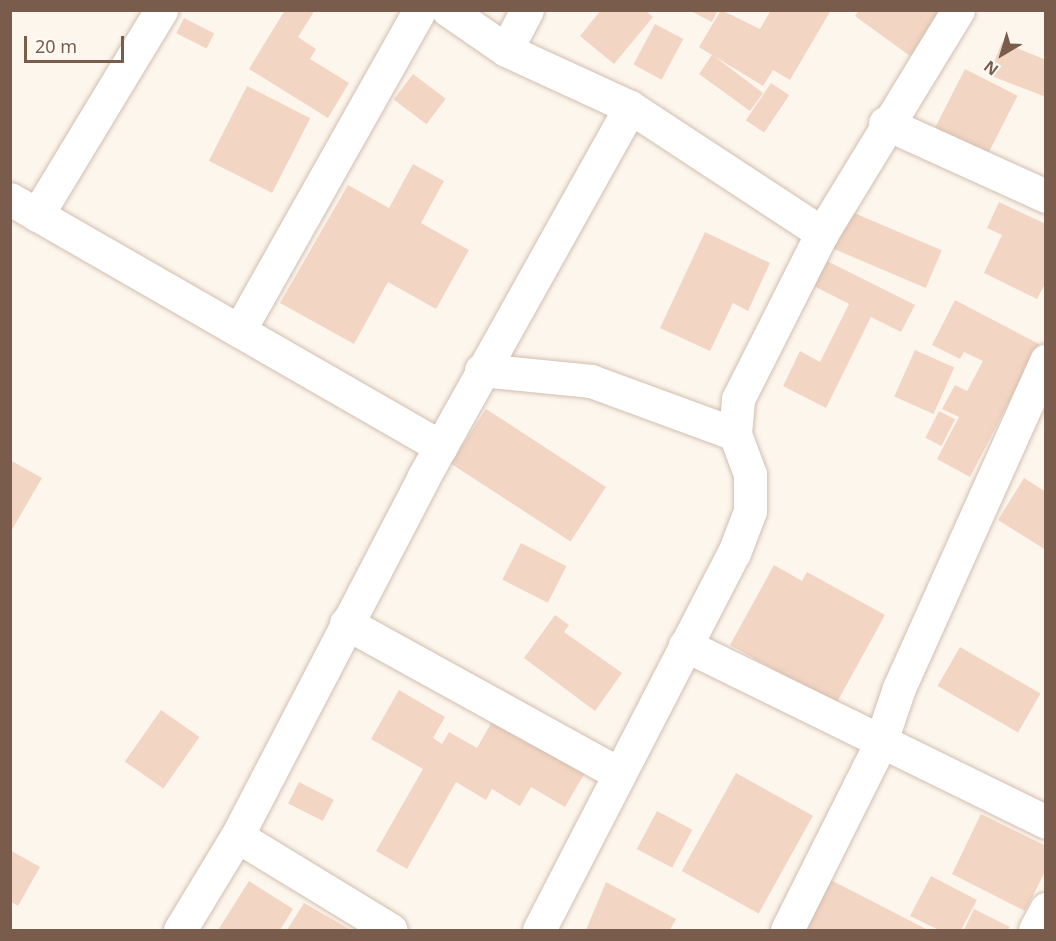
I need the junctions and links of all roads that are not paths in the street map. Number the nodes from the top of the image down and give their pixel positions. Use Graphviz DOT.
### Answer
graph roads {
  1 [pos="161,10"];
  2 [pos="420,10"];
  3 [pos="448,10"];
  4 [pos="527,10"];
  5 [pos="958,10"];
  6 [pos="506,50"];
  7 [pos="630,107"];
  8 [pos="885,123"];
  9 [pos="1046,196"];
  10 [pos="24,207"];
  11 [pos="822,233"];
  12 [pos="240,329"];
  13 [pos="1046,361"];
  14 [pos="481,370"];
  15 [pos="735,434"];
  16 [pos="441,447"];
  17 [pos="346,623"];
  18 [pos="685,645"];
  19 [pos="880,744"];
  20 [pos="619,774"];
  21 [pos="1046,822"];
  22 [pos="237,836"];
  23 [pos="1046,909"];
  24 [pos="180,930"];
  25 [pos="392,930"];
  26 [pos="539,930"];
  27 [pos="787,930"];
  28 [pos="1035,930"];
  1 -- 10 [label="street"];
  2 -- 12 [label="street"];
  3 -- 6 [label="street"];
  4 -- 6 [label="street"];
  5 -- 8 [label="street"];
  6 -- 7 [label="street"];
  7 -- 11 [label="street"];
  7 -- 14 [label="street"];
  8 -- 9 [label="street"];
  8 -- 11 [label="street"];
  10 -- 12 [label="street"];
  11 -- 15 [label="street"];
  12 -- 16 [label="street"];
  13 -- 19 [label="street"];
  14 -- 15 [label="street"];
  14 -- 16 [label="street"];
  15 -- 18 [label="street"];
  16 -- 17 [label="street"];
  17 -- 20 [label="street"];
  17 -- 22 [label="street"];
  18 -- 19 [label="street"];
  18 -- 20 [label="street"];
  19 -- 21 [label="street"];
  19 -- 27 [label="street"];
  20 -- 26 [label="street"];
  22 -- 24 [label="street"];
  22 -- 25 [label="street"];
  23 -- 28 [label="street"];
}
